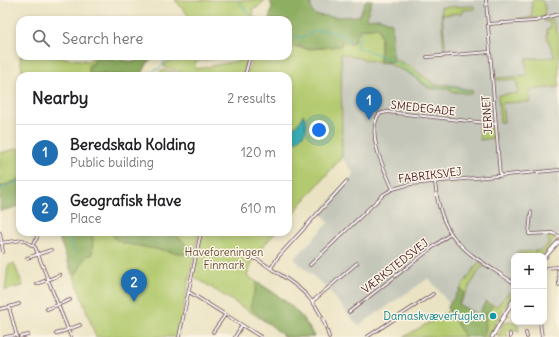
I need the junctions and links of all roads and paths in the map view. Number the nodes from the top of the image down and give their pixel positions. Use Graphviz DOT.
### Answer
graph roads {
  1 [pos="486,0"];
  2 [pos="559,14"];
  3 [pos="488,24"];
  4 [pos="490,52"];
  5 [pos="427,57"];
  6 [pos="249,60"];
  7 [pos="246,72"];
  8 [pos="496,124"];
  9 [pos="559,170"];
  10 [pos="500,176"];
  11 [pos="347,181"];
  12 [pos="435,182"];
  13 [pos="393,189"];
  14 [pos="531,212"];
  15 [pos="0,233"];
  16 [pos="450,234"];
  17 [pos="37,236"];
  18 [pos="200,236"];
  19 [pos="559,236"];
  20 [pos="1,242"];
  21 [pos="559,242"];
  22 [pos="33,244"];
  23 [pos="51,250"];
  24 [pos="4,252"];
  25 [pos="39,254"];
  26 [pos="547,255"];
  27 [pos="249,256"];
  28 [pos="27,258"];
  29 [pos="357,263"];
  30 [pos="310,265"];
  31 [pos="559,266"];
  32 [pos="271,268"];
  33 [pos="547,268"];
  34 [pos="60,275"];
  35 [pos="49,280"];
  36 [pos="511,281"];
  37 [pos="37,284"];
  38 [pos="559,285"];
  39 [pos="188,291"];
  40 [pos="433,294"];
  41 [pos="70,300"];
  42 [pos="313,301"];
  43 [pos="19,304"];
  44 [pos="58,304"];
  45 [pos="511,304"];
  46 [pos="9,307"];
  47 [pos="0,309"];
  48 [pos="47,309"];
  49 [pos="349,312"];
  50 [pos="225,314"];
  51 [pos="80,325"];
  52 [pos="242,325"];
  53 [pos="540,325"];
  54 [pos="68,330"];
  55 [pos="213,332"];
  56 [pos="526,333"];
  57 [pos="28,334"];
  58 [pos="56,334"];
  59 [pos="510,334"];
  60 [pos="18,336"];
  61 [pos="5,337"];
  62 [pos="71,337"];
  63 [pos="179,337"];
  64 [pos="235,337"];
  65 [pos="261,337"];
  66 [pos="329,337"];
  67 [pos="367,337"];
  68 [pos="492,337"];
  69 [pos="510,337"];
  70 [pos="527,337"];
  71 [pos="542,337"];
  1 -- 3 [label="street, JERNET"];
  2 -- 3 [label="street"];
  3 -- 4 [label="street, JERNET"];
  4 -- 5 [label="street"];
  4 -- 8 [label="street, JERNET"];
  6 -- 7 [label="street"];
  8 -- 10 [label="street, JERNET"];
  8 -- 13 [label="street, SMEDEGADE"];
  9 -- 10 [label="street, FABRIKSVEJ"];
  10 -- 12 [label="street, FABRIKSVEJ"];
  11 -- 32 [label="street"];
  12 -- 13 [label="street, FABRIKSVEJ"];
  12 -- 16 [label="street"];
  13 -- 30 [label="street, FABRIKSVEJ"];
  14 -- 19 [label="street"];
  15 -- 20 [label="street"];
  16 -- 36 [label="street"];
  16 -- 49 [label="street, VÆRKSTEDSVEJ"];
  17 -- 22 [label="street"];
  18 -- 39 [label="street"];
  20 -- 22 [label="street"];
  20 -- 24 [label="street"];
  21 -- 26 [label="main road"];
  22 -- 25 [label="street"];
  23 -- 25 [label="street"];
  25 -- 28 [label="street"];
  25 -- 35 [label="street"];
  27 -- 32 [label="street"];
  29 -- 42 [label="street"];
  31 -- 33 [label="street"];
  31 -- 38 [label="street"];
  32 -- 42 [label="street"];
  34 -- 35 [label="street"];
  35 -- 37 [label="street"];
  35 -- 44 [label="street"];
  39 -- 50 [label="street"];
  39 -- 63 [label="street"];
  40 -- 67 [label="street"];
  41 -- 44 [label="street"];
  42 -- 66 [label="street"];
  43 -- 46 [label="street"];
  44 -- 48 [label="street"];
  44 -- 54 [label="street"];
  45 -- 68 [label="main road"];
  46 -- 47 [label="street"];
  46 -- 60 [label="street"];
  50 -- 52 [label="street"];
  50 -- 55 [label="street"];
  51 -- 54 [label="street"];
  52 -- 64 [label="street"];
  52 -- 65 [label="street"];
  53 -- 71 [label="street"];
  54 -- 58 [label="street"];
  54 -- 62 [label="street"];
  56 -- 70 [label="street"];
  57 -- 60 [label="street"];
  59 -- 69 [label="street"];
  60 -- 61 [label="street"];
}
